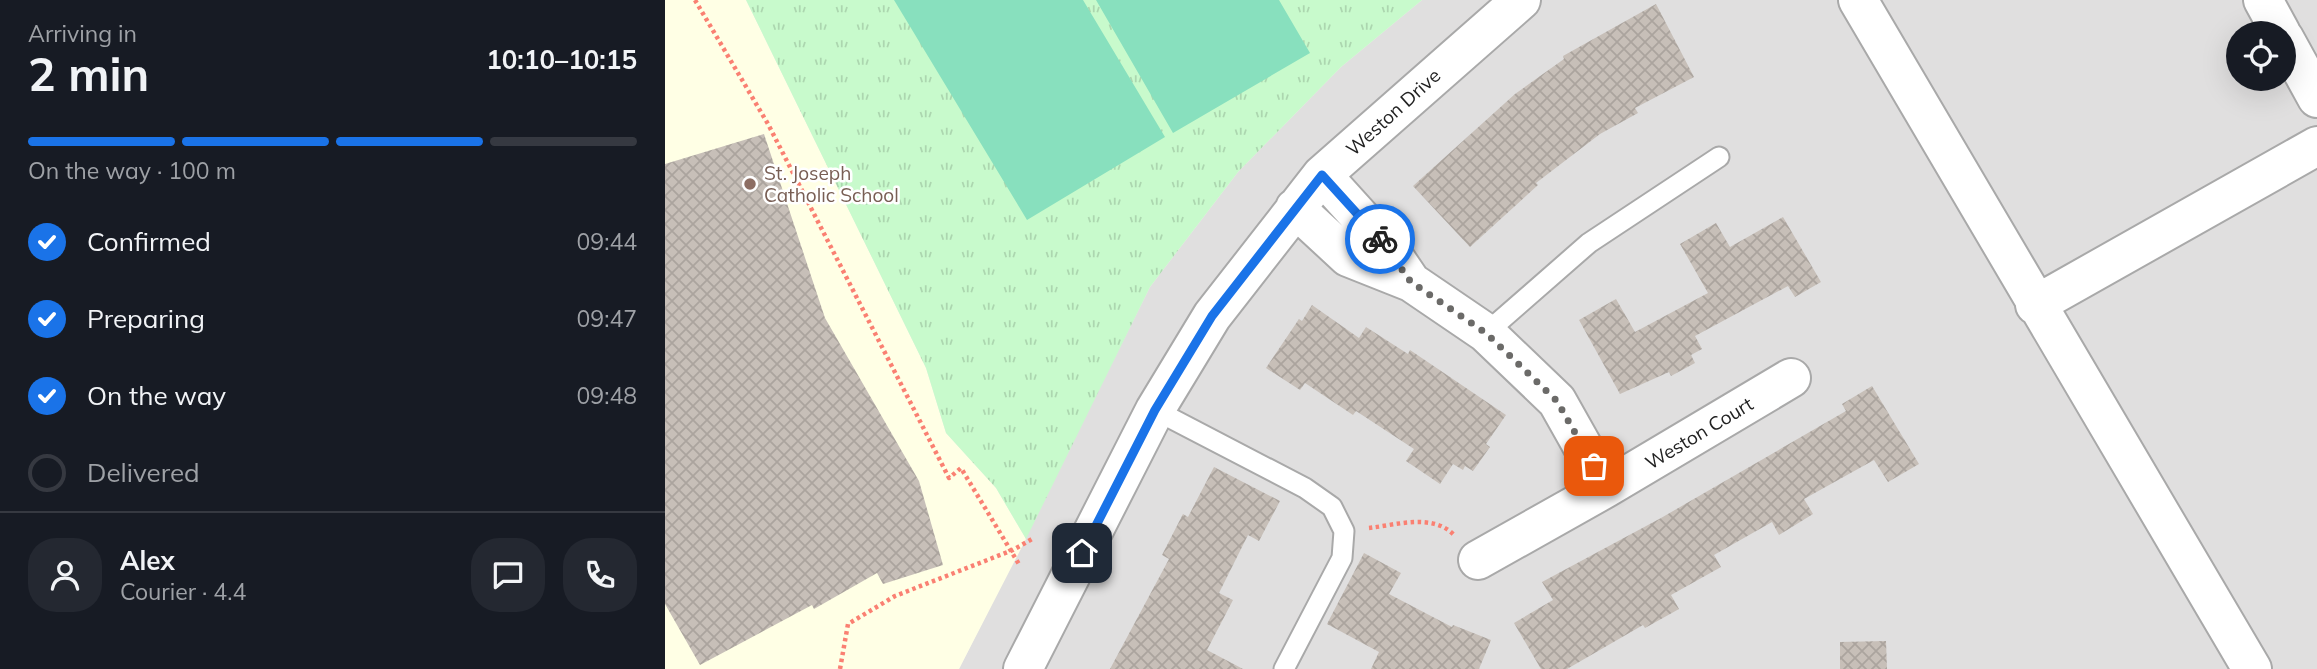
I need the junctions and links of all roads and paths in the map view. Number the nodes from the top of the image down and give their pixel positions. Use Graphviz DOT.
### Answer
graph roads {
  1 [pos="695,0"];
  2 [pos="1521,0"];
  3 [pos="1858,0"];
  4 [pos="2263,0"];
  5 [pos="2274,21"];
  6 [pos="2296,60"];
  7 [pos="2317,98"];
  8 [pos="2317,146"];
  9 [pos="1719,157"];
  10 [pos="1322,175"];
  11 [pos="1295,208"];
  12 [pos="1411,282"];
  13 [pos="2035,305"];
  14 [pos="1486,333"];
  15 [pos="1791,378"];
  16 [pos="1155,410"];
  17 [pos="1606,488"];
  18 [pos="1344,531"];
  19 [pos="1032,539"];
  20 [pos="1013,550"];
  21 [pos="1478,559"];
  22 [pos="1020,566"];
  23 [pos="840,669"];
  24 [pos="1023,669"];
  25 [pos="1284,669"];
  26 [pos="2252,669"];
  1 -- 20 [label="path"];
  2 -- 10 [label="street, Weston Drive"];
  3 -- 13 [label="street"];
  4 -- 5 [label="street"];
  6 -- 7 [label="street"];
  8 -- 13 [label="street"];
  9 -- 14 [label="lane"];
  10 -- 11 [label="street, Weston Drive"];
  10 -- 12 [label="street"];
  11 -- 12 [label="street"];
  11 -- 16 [label="street, Weston Drive"];
  12 -- 14 [label="street"];
  13 -- 26 [label="street"];
  14 -- 17 [label="street"];
  15 -- 17 [label="street, Weston Court"];
  16 -- 18 [label="lane"];
  16 -- 24 [label="street, Weston Drive"];
  17 -- 21 [label="street, Weston Court"];
  18 -- 21 [label="path"];
  18 -- 25 [label="lane"];
  19 -- 20 [label="path"];
  20 -- 22 [label="path"];
  20 -- 23 [label="path"];
}
